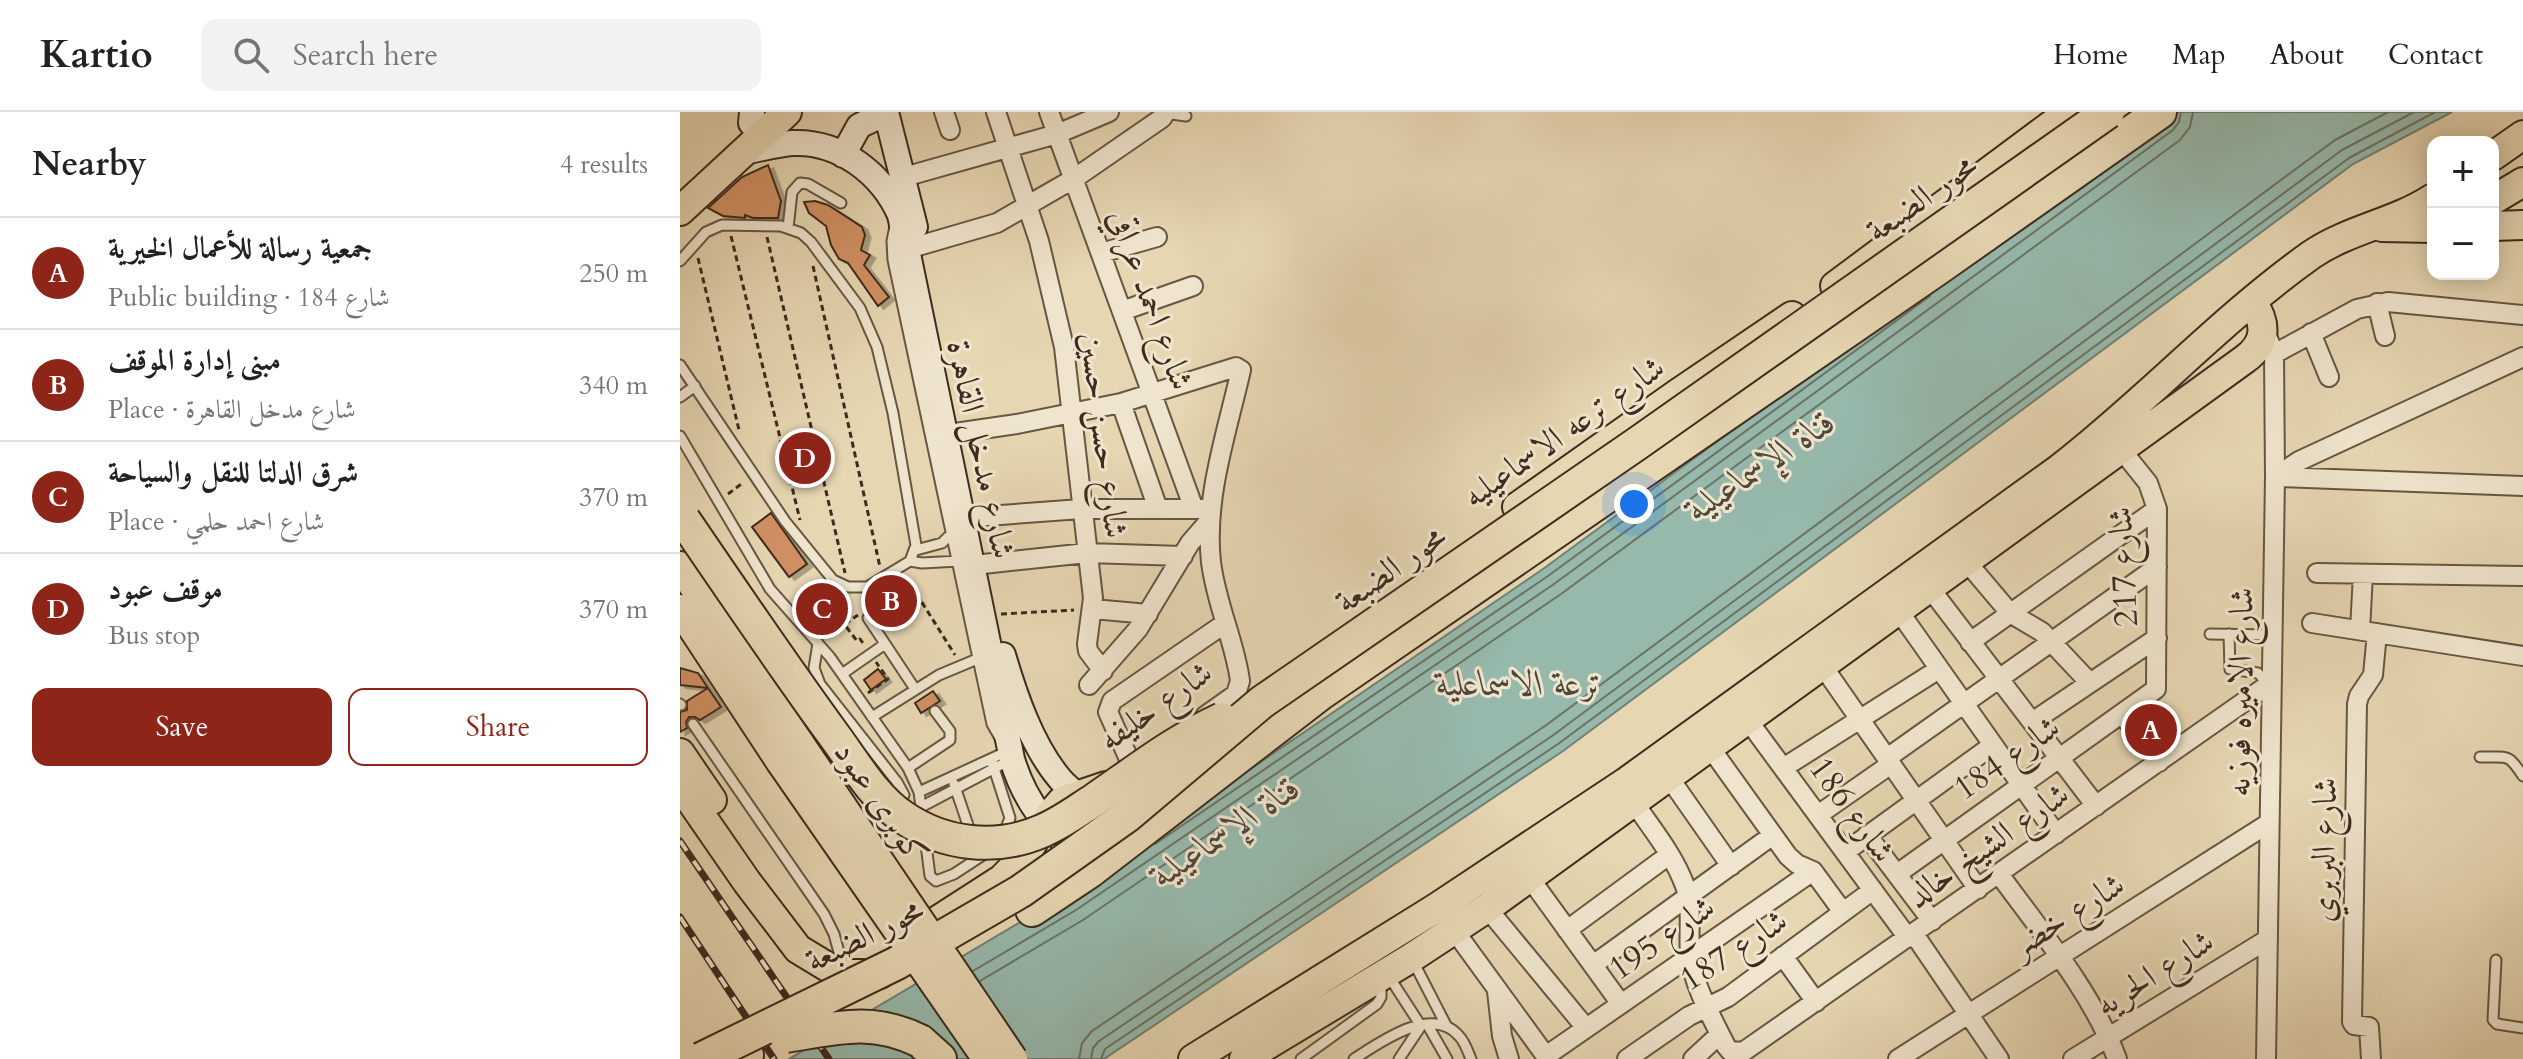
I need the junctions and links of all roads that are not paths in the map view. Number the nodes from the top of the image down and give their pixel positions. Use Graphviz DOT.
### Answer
graph roads {
  1 [pos="787,112"];
  2 [pos="887,112"];
  3 [pos="996,112"];
  4 [pos="1049,112"];
  5 [pos="1109,112"];
  6 [pos="2069,112"];
  7 [pos="2096,112"];
  8 [pos="2108,112"];
  9 [pos="2140,112"];
  10 [pos="2160,112"];
  11 [pos="1165,113"];
  12 [pos="756,116"];
  13 [pos="1186,116"];
  14 [pos="1057,134"];
  15 [pos="2523,135"];
  16 [pos="1008,150"];
  17 [pos="744,152"];
  18 [pos="2499,152"];
  19 [pos="843,155"];
  20 [pos="904,177"];
  21 [pos="1075,178"];
  22 [pos="2523,182"];
  23 [pos="680,186"];
  24 [pos="2499,196"];
  25 [pos="2427,201"];
  26 [pos="841,203"];
  27 [pos="1027,206"];
  28 [pos="680,211"];
  29 [pos="2523,225"];
  30 [pos="2369,226"];
  31 [pos="2499,226"];
  32 [pos="788,228"];
  33 [pos="2427,228"];
  34 [pos="1157,237"];
  35 [pos="918,246"];
  36 [pos="1917,251"];
  37 [pos="1101,253"];
  38 [pos="680,261"];
  39 [pos="1193,286"];
  40 [pos="2377,303"];
  41 [pos="1122,311"];
  42 [pos="2523,315"];
  43 [pos="2263,328"];
  44 [pos="2311,333"];
  45 [pos="2385,336"];
  46 [pos="2523,357"];
  47 [pos="680,365"];
  48 [pos="2329,377"];
  49 [pos="695,386"];
  50 [pos="1153,395"];
  51 [pos="680,397"];
  52 [pos="1121,403"];
  53 [pos="1072,413"];
  54 [pos="942,427"];
  55 [pos="680,436"];
  56 [pos="2120,448"];
  57 [pos="2282,477"];
  58 [pos="2523,486"];
  59 [pos="1081,509"];
  60 [pos="1158,509"];
  61 [pos="2157,509"];
  62 [pos="1204,513"];
  63 [pos="682,517"];
  64 [pos="973,517"];
  65 [pos="950,535"];
  66 [pos="916,550"];
  67 [pos="1087,553"];
  68 [pos="1183,556"];
  69 [pos="910,561"];
  70 [pos="1966,561"];
  71 [pos="970,562"];
  72 [pos="680,566"];
  73 [pos="2157,567"];
  74 [pos="2317,573"];
  75 [pos="2363,574"];
  76 [pos="2523,576"];
  77 [pos="1929,587"];
  78 [pos="680,609"];
  79 [pos="1093,609"];
  80 [pos="1898,610"];
  81 [pos="2010,613"];
  82 [pos="1148,614"];
  83 [pos="868,618"];
  84 [pos="2312,623"];
  85 [pos="1224,624"];
  86 [pos="688,632"];
  87 [pos="2369,632"];
  88 [pos="2210,634"];
  89 [pos="2229,634"];
  90 [pos="2272,635"];
  91 [pos="2157,638"];
  92 [pos="2051,641"];
  93 [pos="1970,642"];
  94 [pos="818,643"];
  95 [pos="885,644"];
  96 [pos="984,656"];
  97 [pos="2523,656"];
  98 [pos="1822,665"];
  99 [pos="1939,669"];
  100 [pos="1103,671"];
  101 [pos="842,674"];
  102 [pos="1998,678"];
  103 [pos="2090,683"];
  104 [pos="2270,684"];
  105 [pos="1089,685"];
  106 [pos="915,689"];
  107 [pos="2153,692"];
  108 [pos="1262,702"];
  109 [pos="1963,703"];
  110 [pos="935,711"];
  111 [pos="2122,714"];
  112 [pos="872,717"];
  113 [pos="1747,719"];
  114 [pos="1860,719"];
  115 [pos="2032,722"];
  116 [pos="693,724"];
  117 [pos="1993,745"];
  118 [pos="1709,746"];
  119 [pos="790,752"];
  120 [pos="680,753"];
  121 [pos="2480,757"];
  122 [pos="2060,758"];
  123 [pos="1006,760"];
  124 [pos="1889,761"];
  125 [pos="2159,762"];
  126 [pos="1132,766"];
  127 [pos="908,768"];
  128 [pos="1052,768"];
  129 [pos="1783,768"];
  130 [pos="1668,776"];
  131 [pos="2523,776"];
  132 [pos="952,777"];
  133 [pos="680,785"];
  134 [pos="2021,785"];
  135 [pos="956,789"];
  136 [pos="919,792"];
  137 [pos="904,795"];
  138 [pos="1077,795"];
  139 [pos="1633,801"];
  140 [pos="1916,801"];
  141 [pos="2096,806"];
  142 [pos="921,807"];
  143 [pos="1818,815"];
  144 [pos="2269,823"];
  145 [pos="1046,825"];
  146 [pos="1116,830"];
  147 [pos="2056,834"];
  148 [pos="1773,835"];
  149 [pos="1867,835"];
  150 [pos="1943,841"];
  151 [pos="1845,852"];
  152 [pos="1669,855"];
  153 [pos="1082,856"];
  154 [pos="980,858"];
  155 [pos="1731,866"];
  156 [pos="1813,871"];
  157 [pos="1897,874"];
  158 [pos="1999,874"];
  159 [pos="1529,877"];
  160 [pos="1978,889"];
  161 [pos="1873,890"];
  162 [pos="1688,897"];
  163 [pos="1487,908"];
  164 [pos="1843,912"];
  165 [pos="1932,921"];
  166 [pos="1454,930"];
  167 [pos="1567,930"];
  168 [pos="1911,936"];
  169 [pos="2268,939"];
  170 [pos="840,956"];
  171 [pos="1690,956"];
  172 [pos="1783,956"];
  173 [pos="1411,958"];
  174 [pos="2060,958"];
  175 [pos="2496,960"];
  176 [pos="1593,965"];
  177 [pos="1383,975"];
  178 [pos="1497,989"];
  179 [pos="1816,1002"];
  180 [pos="1621,1004"];
  181 [pos="1707,1008"];
  182 [pos="1968,1014"];
  183 [pos="1424,1025"];
  184 [pos="1447,1027"];
  185 [pos="1586,1028"];
  186 [pos="2523,1028"];
  187 [pos="1720,1034"];
  188 [pos="786,1036"];
  189 [pos="2109,1037"];
  190 [pos="1286,1048"];
  191 [pos="743,1057"];
  192 [pos="1547,1058"];
  193 [pos="701,1059"];
  194 [pos="940,1059"];
  195 [pos="987,1059"];
  196 [pos="1013,1059"];
  197 [pos="1193,1059"];
  198 [pos="1244,1059"];
  199 [pos="1301,1059"];
  200 [pos="1354,1059"];
  201 [pos="1399,1059"];
  202 [pos="1447,1059"];
  203 [pos="1471,1059"];
  204 [pos="1509,1059"];
  205 [pos="1627,1059"];
  206 [pos="1693,1059"];
  207 [pos="1898,1059"];
  208 [pos="1999,1059"];
  209 [pos="2073,1059"];
  210 [pos="2117,1059"];
  211 [pos="2266,1059"];
  212 [pos="2371,1059"];
  1 -- 17 [label="main road"];
  2 -- 19 [label="street"];
  2 -- 20 [label="street, شارع مدخل القاهرة"];
  3 -- 16 [label="street, شارع حسن حسين"];
  4 -- 14 [label="street, شارع احمد عراقي"];
  5 -- 14 [label="street"];
  6 -- 138 [label="main road, شارع ترعه الاسماعيليه"];
  7 -- 36 [label="main road, شارع ترعه الاسماعيليه"];
  8 -- 108 [label="highway, محور الضبعة, bridge"];
  9 -- 36 [label="main road"];
  10 -- 188 [label="highway, محور الضبعة, bridge"];
  11 -- 13 [label="lane"];
  11 -- 21 [label="street"];
  12 -- 23 [label="main road"];
  14 -- 16 [label="street"];
  14 -- 21 [label="street, شارع احمد عراقي"];
  15 -- 18 [label="main road"];
  16 -- 20 [label="street"];
  16 -- 27 [label="street, شارع حسن حسين"];
  17 -- 19 [label="street, شارع مدخل القاهرة"];
  17 -- 28 [label="main road"];
  19 -- 54 [label="street, شارع مدخل القاهرة"];
  20 -- 35 [label="street, شارع مدخل القاهرة"];
  21 -- 27 [label="street"];
  21 -- 37 [label="street, شارع احمد عراقي"];
  22 -- 24 [label="main road"];
  25 -- 30 [label="main road"];
  26 -- 32 [label="lane"];
  27 -- 35 [label="street"];
  27 -- 53 [label="street, شارع حسن حسين"];
  29 -- 31 [label="main road"];
  30 -- 33 [label="main road"];
  30 -- 43 [label="main road"];
  32 -- 38 [label="lane"];
  32 -- 66 [label="lane"];
  34 -- 37 [label="street"];
  35 -- 54 [label="street, شارع مدخل القاهرة"];
  36 -- 146 [label="main road, شارع ترعه الاسماعيليه"];
  37 -- 41 [label="street, شارع احمد عراقي"];
  39 -- 41 [label="street"];
  40 -- 42 [label="street"];
  40 -- 44 [label="street"];
  40 -- 45 [label="street"];
  41 -- 50 [label="street, شارع احمد عراقي"];
  43 -- 44 [label="street"];
  43 -- 56 [label="main road"];
  43 -- 57 [label="street, شارع الاميره فوزيه"];
  43 -- 197 [label="main road"];
  44 -- 48 [label="street"];
  46 -- 57 [label="street"];
  47 -- 49 [label="lane"];
  49 -- 51 [label="lane"];
  49 -- 69 [label="lane"];
  50 -- 52 [label="street"];
  50 -- 62 [label="street, شارع احمد عراقي"];
  50 -- 62 [label="street"];
  52 -- 53 [label="street"];
  52 -- 60 [label="street"];
  53 -- 54 [label="street"];
  53 -- 59 [label="street, شارع حسن حسين"];
  54 -- 64 [label="street, شارع مدخل القاهرة"];
  54 -- 65 [label="lane"];
  54 -- 71 [label="street, شارع مدخل القاهرة"];
  55 -- 94 [label="lane"];
  56 -- 61 [label="street, شارع 217"];
  56 -- 70 [label="main road"];
  57 -- 58 [label="street"];
  57 -- 90 [label="street, شارع الاميره فوزيه"];
  59 -- 60 [label="street"];
  59 -- 64 [label="street"];
  59 -- 67 [label="street, شارع حسن حسين"];
  60 -- 62 [label="street"];
  61 -- 73 [label="street, شارع 217"];
  61 -- 81 [label="street"];
  62 -- 68 [label="street"];
  62 -- 85 [label="street, شارع خليفه"];
  63 -- 108 [label="highway, bridge"];
  64 -- 71 [label="street, شارع مدخل القاهرة"];
  65 -- 66 [label="lane"];
  65 -- 71 [label="lane"];
  66 -- 69 [label="lane"];
  67 -- 68 [label="street"];
  67 -- 71 [label="street"];
  67 -- 79 [label="street, شارع حسن حسين"];
  68 -- 82 [label="street"];
  69 -- 71 [label="lane"];
  70 -- 77 [label="main road"];
  70 -- 81 [label="street"];
  71 -- 96 [label="street, شارع مدخل القاهرة"];
  71 -- 128 [label="street, شارع مدخل القاهرة"];
  72 -- 119 [label="main road"];
  73 -- 91 [label="street, شارع 217"];
  73 -- 92 [label="street"];
  74 -- 75 [label="street"];
  75 -- 76 [label="street"];
  75 -- 87 [label="street, شارع البربري"];
  77 -- 80 [label="main road"];
  77 -- 93 [label="street"];
  78 -- 86 [label="main road"];
  79 -- 82 [label="street"];
  79 -- 100 [label="street, شارع حسن حسين"];
  80 -- 98 [label="main road"];
  80 -- 99 [label="street"];
  81 -- 92 [label="street"];
  81 -- 93 [label="street"];
  82 -- 100 [label="street"];
  83 -- 95 [label="lane"];
  84 -- 87 [label="street"];
  85 -- 126 [label="street, شارع خليفه"];
  85 -- 126 [label="street"];
  86 -- 119 [label="main road"];
  87 -- 97 [label="street"];
  87 -- 212 [label="street, شارع البربري"];
  88 -- 89 [label="lane"];
  89 -- 90 [label="lane"];
  89 -- 104 [label="lane"];
  90 -- 104 [label="street, شارع الاميره فوزيه"];
  91 -- 103 [label="street"];
  91 -- 107 [label="street, شارع 217"];
  92 -- 102 [label="street"];
  92 -- 103 [label="street"];
  93 -- 102 [label="street"];
  94 -- 101 [label="lane"];
  94 -- 137 [label="lane"];
  95 -- 101 [label="lane"];
  95 -- 106 [label="lane"];
  96 -- 106 [label="lane"];
  96 -- 123 [label="street, شارع مدخل القاهرة"];
  98 -- 113 [label="main road"];
  98 -- 114 [label="street"];
  99 -- 109 [label="street"];
  99 -- 114 [label="street"];
  100 -- 105 [label="street"];
  101 -- 112 [label="lane"];
  102 -- 109 [label="street"];
  102 -- 115 [label="street"];
  103 -- 115 [label="street"];
  104 -- 125 [label="street, شارع الشيخ خالد"];
  104 -- 144 [label="street, شارع الاميره فوزيه"];
  106 -- 112 [label="lane"];
  107 -- 111 [label="street, شارع 184"];
  108 -- 193 [label="highway, محور الضبعة, bridge"];
  109 -- 117 [label="street"];
  109 -- 124 [label="street"];
  110 -- 127 [label="lane"];
  111 -- 122 [label="street, شارع 184"];
  111 -- 125 [label="street"];
  112 -- 127 [label="lane"];
  113 -- 118 [label="main road"];
  113 -- 129 [label="street, شارع 186"];
  114 -- 124 [label="street"];
  114 -- 129 [label="street"];
  115 -- 122 [label="street"];
  116 -- 170 [label="lane"];
  117 -- 134 [label="street"];
  117 -- 140 [label="street"];
  118 -- 130 [label="main road"];
  118 -- 148 [label="street"];
  119 -- 195 [label="main road, كوبرى عبود, bridge"];
  119 -- 196 [label="main road, كوبرى عبود, bridge"];
  120 -- 170 [label="main road"];
  121 -- 131 [label="lane"];
  122 -- 134 [label="street, شارع 184"];
  122 -- 141 [label="street"];
  123 -- 128 [label="street"];
  123 -- 132 [label="lane"];
  123 -- 135 [label="lane"];
  123 -- 145 [label="street, شارع مدخل القاهرة"];
  123 -- 154 [label="lane"];
  124 -- 140 [label="street"];
  124 -- 143 [label="street"];
  125 -- 141 [label="street, شارع الشيخ خالد"];
  126 -- 138 [label="street, شارع خليفه"];
  127 -- 136 [label="lane"];
  128 -- 138 [label="street, شارع مدخل القاهرة"];
  129 -- 143 [label="street, شارع 186"];
  130 -- 139 [label="main road"];
  130 -- 155 [label="street"];
  132 -- 135 [label="lane"];
  132 -- 136 [label="lane"];
  133 -- 153 [label="main road, شارع ترعه الاسماعيليه"];
  134 -- 147 [label="street"];
  134 -- 150 [label="street, شارع 184"];
  135 -- 142 [label="lane"];
  135 -- 154 [label="lane"];
  136 -- 142 [label="lane"];
  138 -- 145 [label="main road, شارع ترعه الاسماعيليه"];
  138 -- 146 [label="street, شارع مدخل القاهرة"];
  139 -- 152 [label="street"];
  139 -- 159 [label="main road"];
  140 -- 149 [label="street"];
  140 -- 150 [label="street"];
  141 -- 147 [label="street, شارع الشيخ خالد"];
  142 -- 154 [label="lane"];
  143 -- 151 [label="street, شارع 186"];
  144 -- 169 [label="street, شارع الاميره فوزيه"];
  144 -- 174 [label="street, شارع خضر"];
  145 -- 153 [label="street, شارع مدخل القاهرة"];
  145 -- 170 [label="main road, شارع ترعه الاسماعيليه"];
  146 -- 153 [label="main road, شارع ترعه الاسماعيليه"];
  147 -- 158 [label="street, شارع الشيخ خالد"];
  148 -- 155 [label="street"];
  148 -- 156 [label="street"];
  149 -- 151 [label="street"];
  149 -- 157 [label="street"];
  150 -- 157 [label="street, شارع 184"];
  150 -- 160 [label="street"];
  151 -- 161 [label="street, شارع 186"];
  152 -- 162 [label="street"];
  152 -- 167 [label="street"];
  155 -- 162 [label="street"];
  156 -- 164 [label="street"];
  156 -- 171 [label="street, شارع 195"];
  157 -- 165 [label="street"];
  158 -- 160 [label="street, شارع الشيخ خالد"];
  158 -- 174 [label="street"];
  159 -- 163 [label="main road"];
  159 -- 167 [label="street"];
  160 -- 165 [label="street, شارع الشيخ خالد"];
  161 -- 164 [label="street, شارع 187"];
  161 -- 168 [label="street, شارع 186"];
  162 -- 171 [label="street"];
  162 -- 176 [label="street"];
  163 -- 166 [label="main road"];
  163 -- 185 [label="street"];
  164 -- 172 [label="street, شارع 187"];
  165 -- 168 [label="street, شارع الشيخ خالد"];
  166 -- 173 [label="main road"];
  166 -- 178 [label="street"];
  167 -- 176 [label="street"];
  168 -- 179 [label="street, شارع الشيخ خالد"];
  168 -- 182 [label="street, شارع 186"];
  169 -- 189 [label="street, شارع الحريه"];
  169 -- 211 [label="street, شارع الاميره فوزيه"];
  171 -- 180 [label="street, شارع 195"];
  171 -- 181 [label="street"];
  172 -- 179 [label="street"];
  172 -- 181 [label="street, شارع 187"];
  173 -- 177 [label="main road"];
  173 -- 184 [label="lane"];
  174 -- 182 [label="street, شارع خضر"];
  174 -- 189 [label="street"];
  175 -- 186 [label="lane"];
  176 -- 180 [label="street"];
  177 -- 183 [label="lane"];
  177 -- 190 [label="main road"];
  177 -- 199 [label="lane"];
  178 -- 192 [label="street"];
  178 -- 204 [label="street"];
  179 -- 187 [label="street, شارع الشيخ خالد"];
  180 -- 185 [label="street, شارع 195"];
  181 -- 187 [label="street"];
  181 -- 205 [label="street, شارع 187"];
  182 -- 207 [label="street, شارع خضر"];
  182 -- 208 [label="street, شارع 186"];
  183 -- 184 [label="lane"];
  183 -- 200 [label="lane"];
  183 -- 201 [label="lane"];
  183 -- 202 [label="lane"];
  184 -- 203 [label="lane"];
  185 -- 192 [label="street, شارع 195"];
  187 -- 206 [label="street"];
  188 -- 191 [label="highway, محور الضبعة"];
  188 -- 194 [label="highway, bridge"];
  189 -- 209 [label="street, شارع الحريه"];
  189 -- 210 [label="street"];
  190 -- 198 [label="main road"];
}
